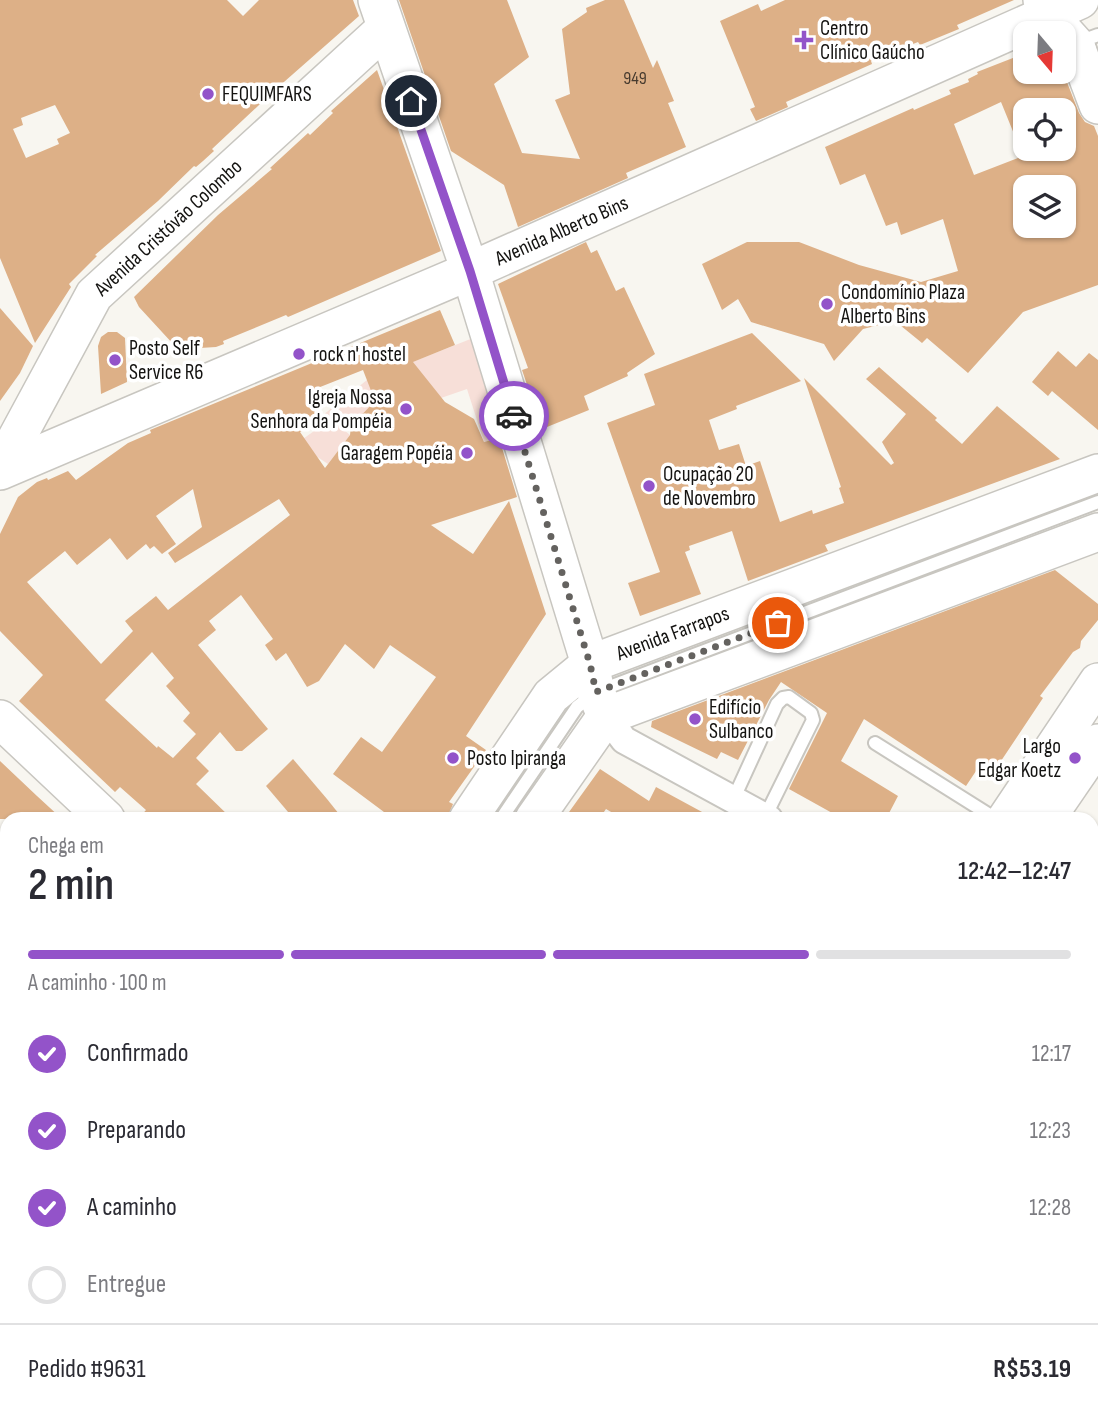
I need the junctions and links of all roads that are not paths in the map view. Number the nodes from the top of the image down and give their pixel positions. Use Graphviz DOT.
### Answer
graph roads {
  1 [pos="1057,5"];
  2 [pos="382,14"];
  3 [pos="1098,35"];
  4 [pos="1098,69"];
  5 [pos="1098,105"];
  6 [pos="470,271"];
  7 [pos="0,470"];
  8 [pos="1098,473"];
  9 [pos="1098,502"];
  10 [pos="1065,514"];
  11 [pos="1098,524"];
  12 [pos="1098,532"];
  13 [pos="1098,682"];
  14 [pos="597,691"];
  15 [pos="0,719"];
  16 [pos="875,743"];
  17 [pos="1098,743"];
  18 [pos="733,800"];
  19 [pos="99,812"];
  20 [pos="473,812"];
  21 [pos="506,812"];
  22 [pos="537,812"];
  23 [pos="756,812"];
  24 [pos="770,812"];
  25 [pos="985,812"];
  26 [pos="1011,812"];
  27 [pos="1051,812"];
  1 -- 5 [label="main road"];
  1 -- 6 [label="main road, Avenida Alberto Bins"];
  2 -- 6 [label="main road"];
  2 -- 7 [label="main road, Avenida Cristóvão Colombo"];
  3 -- 4 [label="lane"];
  6 -- 7 [label="main road, Avenida Alberto Bins"];
  6 -- 14 [label="main road"];
  8 -- 14 [label="main road, Avenida Farrapos"];
  9 -- 10 [label="lane"];
  10 -- 11 [label="lane"];
  10 -- 14 [label="lane"];
  12 -- 14 [label="main road, Avenida Farrapos"];
  13 -- 26 [label="main road"];
  14 -- 18 [label="street"];
  14 -- 20 [label="main road, Avenida Farrapos"];
  14 -- 21 [label="lane"];
  14 -- 22 [label="main road"];
  15 -- 19 [label="main road"];
  16 -- 25 [label="lane"];
  17 -- 27 [label="main road"];
  18 -- 23 [label="street"];
  18 -- 24 [label="lane"];
}
